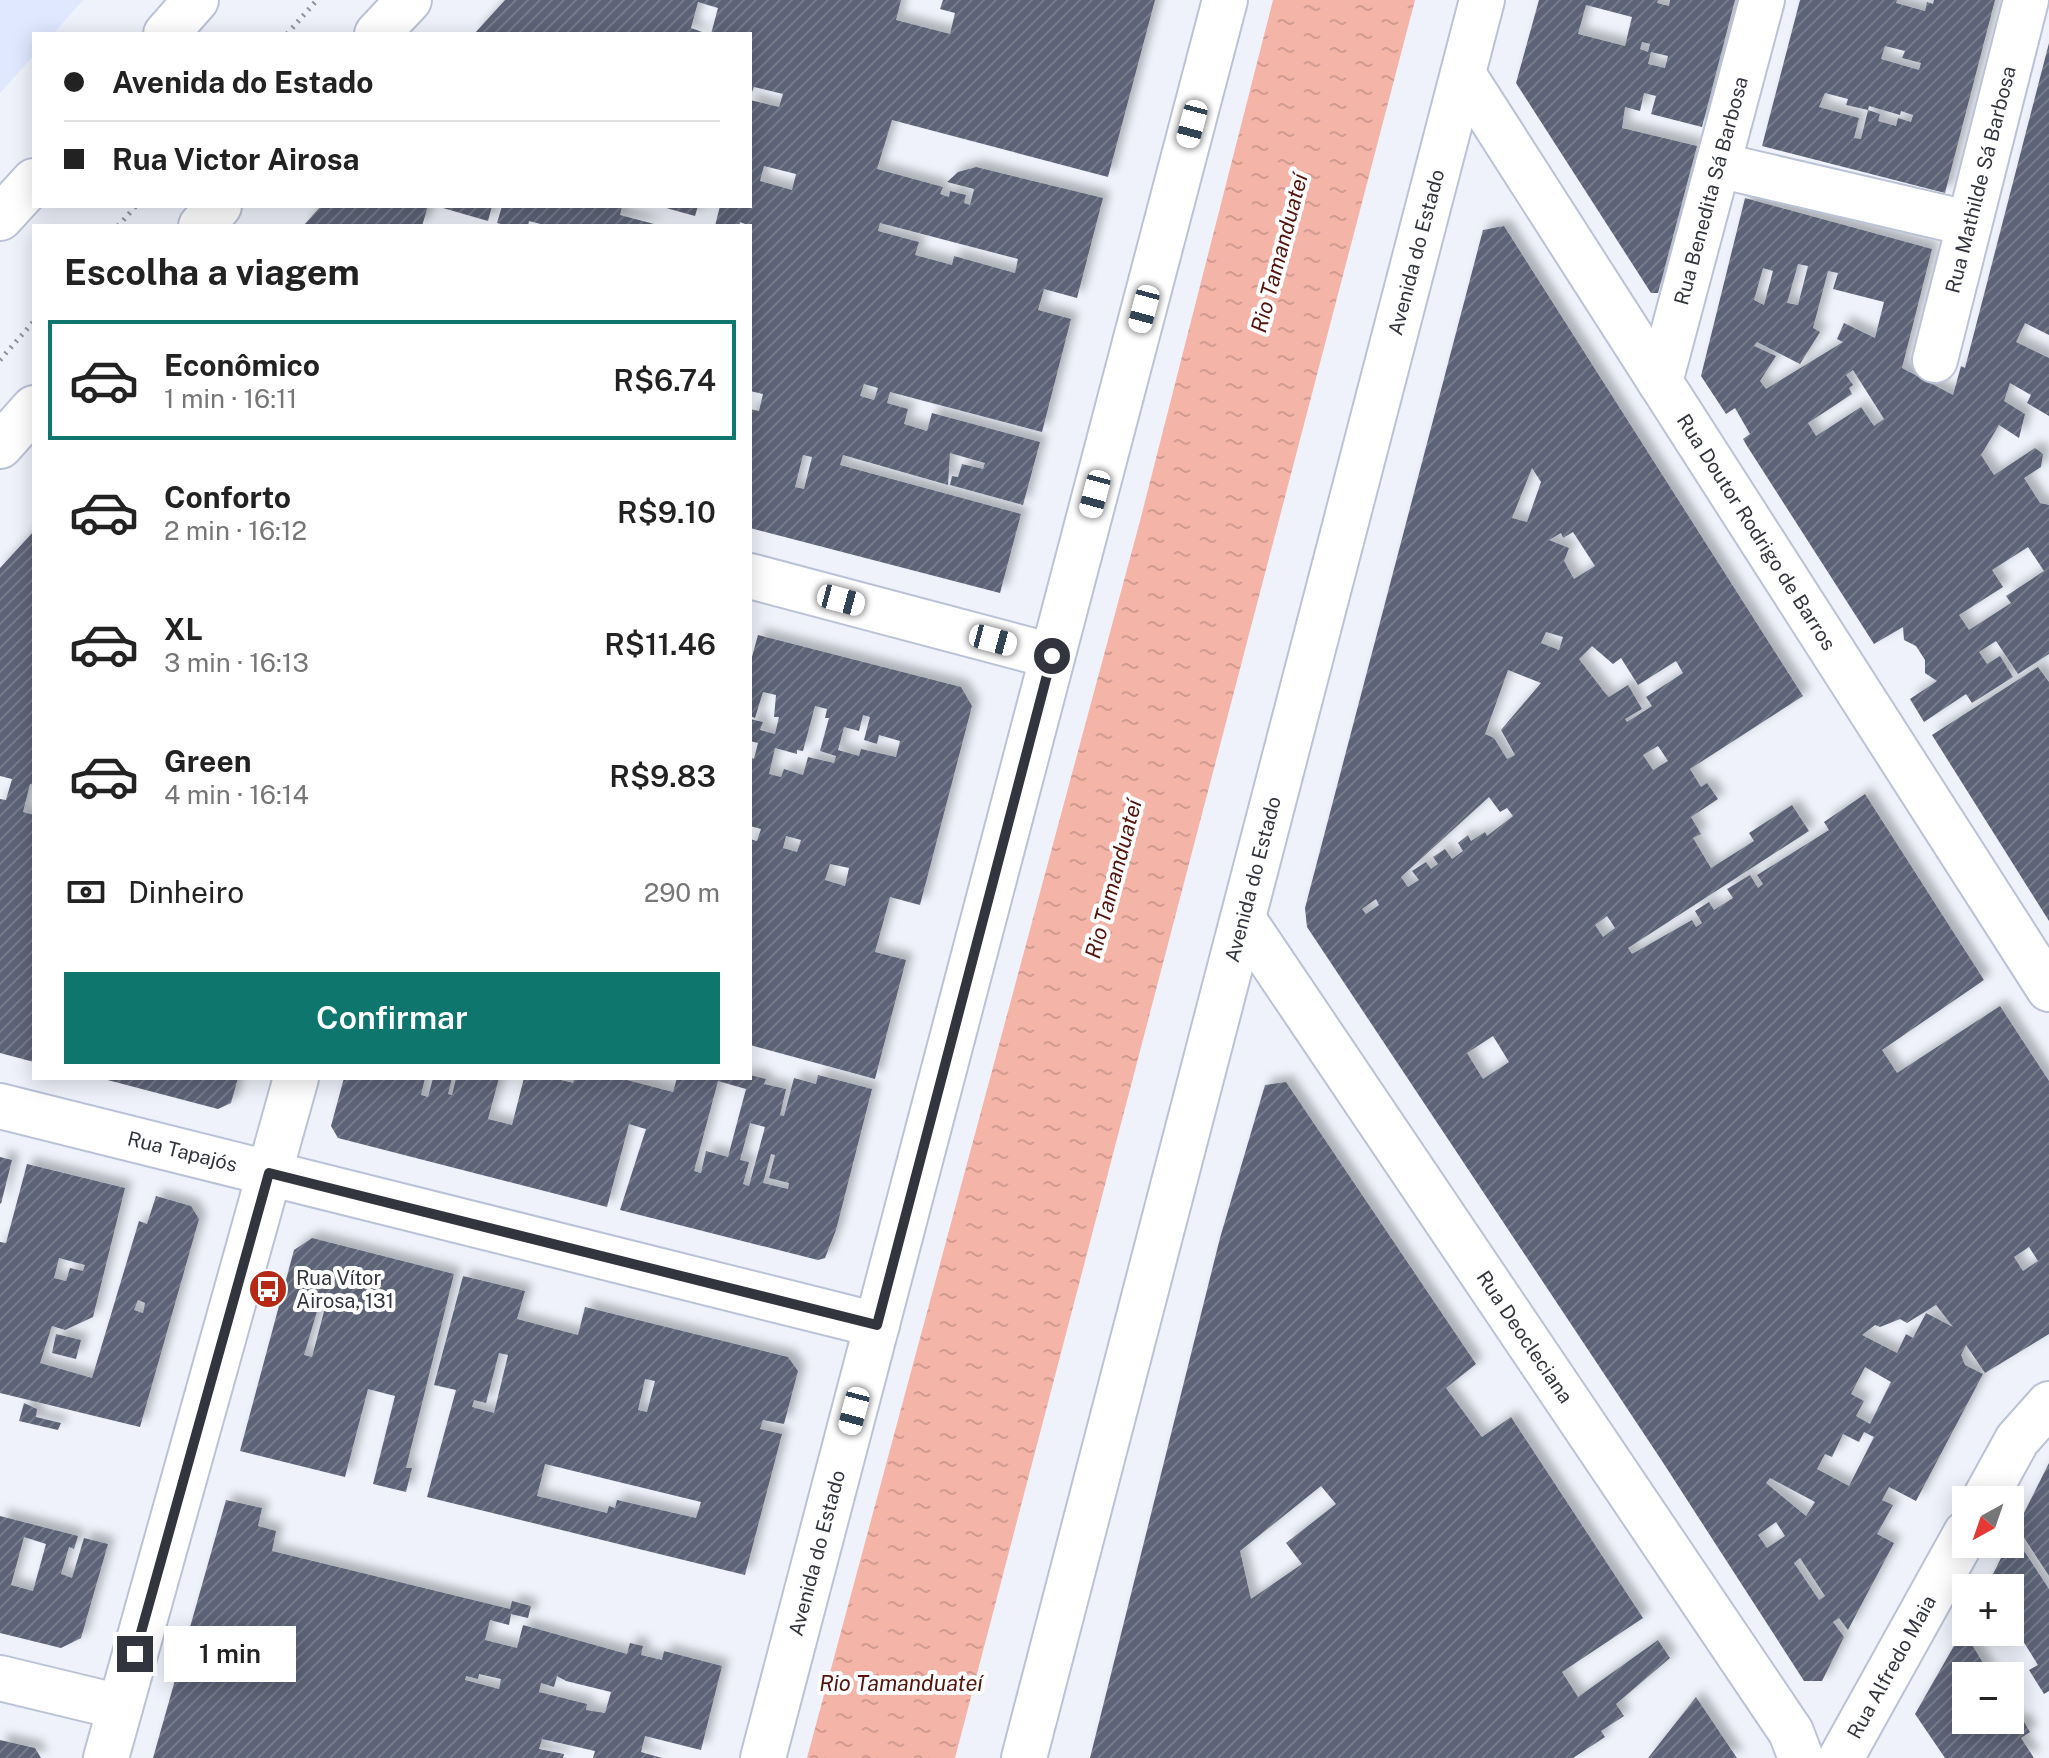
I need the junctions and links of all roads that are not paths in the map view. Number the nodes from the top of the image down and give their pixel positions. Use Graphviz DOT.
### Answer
graph roads {
  1 [pos="196,0"];
  2 [pos="409,0"];
  3 [pos="1225,0"];
  4 [pos="1482,0"];
  5 [pos="1762,0"];
  6 [pos="2026,0"];
  7 [pos="168,32"];
  8 [pos="379,32"];
  9 [pos="1463,74"];
  10 [pos="1718,165"];
  11 [pos="32,183"];
  12 [pos="217,208"];
  13 [pos="0,218"];
  14 [pos="1967,223"];
  15 [pos="203,224"];
  16 [pos="1935,360"];
  17 [pos="1660,382"];
  18 [pos="32,410"];
  19 [pos="0,446"];
  20 [pos="752,577"];
  21 [pos="1052,656"];
  22 [pos="1243,919"];
  23 [pos="2049,989"];
  24 [pos="295,1080"];
  25 [pos="0,1106"];
  26 [pos="269,1173"];
  27 [pos="877,1325"];
  28 [pos="2049,1404"];
  29 [pos="1992,1486"];
  30 [pos="1952,1558"];
  31 [pos="0,1678"];
  32 [pos="120,1707"];
  33 [pos="106,1758"];
  34 [pos="763,1758"];
  35 [pos="1024,1758"];
  36 [pos="1801,1758"];
  37 [pos="1841,1758"];
  1 -- 7 [label="main road"];
  2 -- 8 [label="main road"];
  3 -- 21 [label="main road, Avenida do Estado"];
  4 -- 9 [label="main road, Avenida do Estado"];
  5 -- 10 [label="main road, Rua Benedita Sá Barbosa"];
  6 -- 14 [label="main road, Rua Mathilde Sá Barbosa"];
  9 -- 17 [label="main road, Rua Doutor Rodrigo de Barros"];
  9 -- 22 [label="main road, Avenida do Estado"];
  10 -- 14 [label="main road"];
  10 -- 17 [label="main road, Rua Benedita Sá Barbosa"];
  11 -- 13 [label="main road"];
  12 -- 15 [label="main road"];
  14 -- 16 [label="main road, Rua Mathilde Sá Barbosa"];
  17 -- 23 [label="main road, Rua Doutor Rodrigo de Barros"];
  18 -- 19 [label="main road"];
  20 -- 21 [label="main road"];
  21 -- 27 [label="main road, Avenida do Estado"];
  22 -- 35 [label="main road, Avenida do Estado"];
  22 -- 36 [label="main road, Rua Deocleciana"];
  24 -- 26 [label="main road"];
  25 -- 26 [label="main road, Rua Tapajós"];
  26 -- 27 [label="main road, Rua Tapajós"];
  26 -- 32 [label="main road"];
  27 -- 34 [label="main road, Avenida do Estado"];
  28 -- 29 [label="main road"];
  30 -- 37 [label="main road, Rua Alfredo Maia"];
  31 -- 32 [label="main road"];
  32 -- 33 [label="main road"];
}
